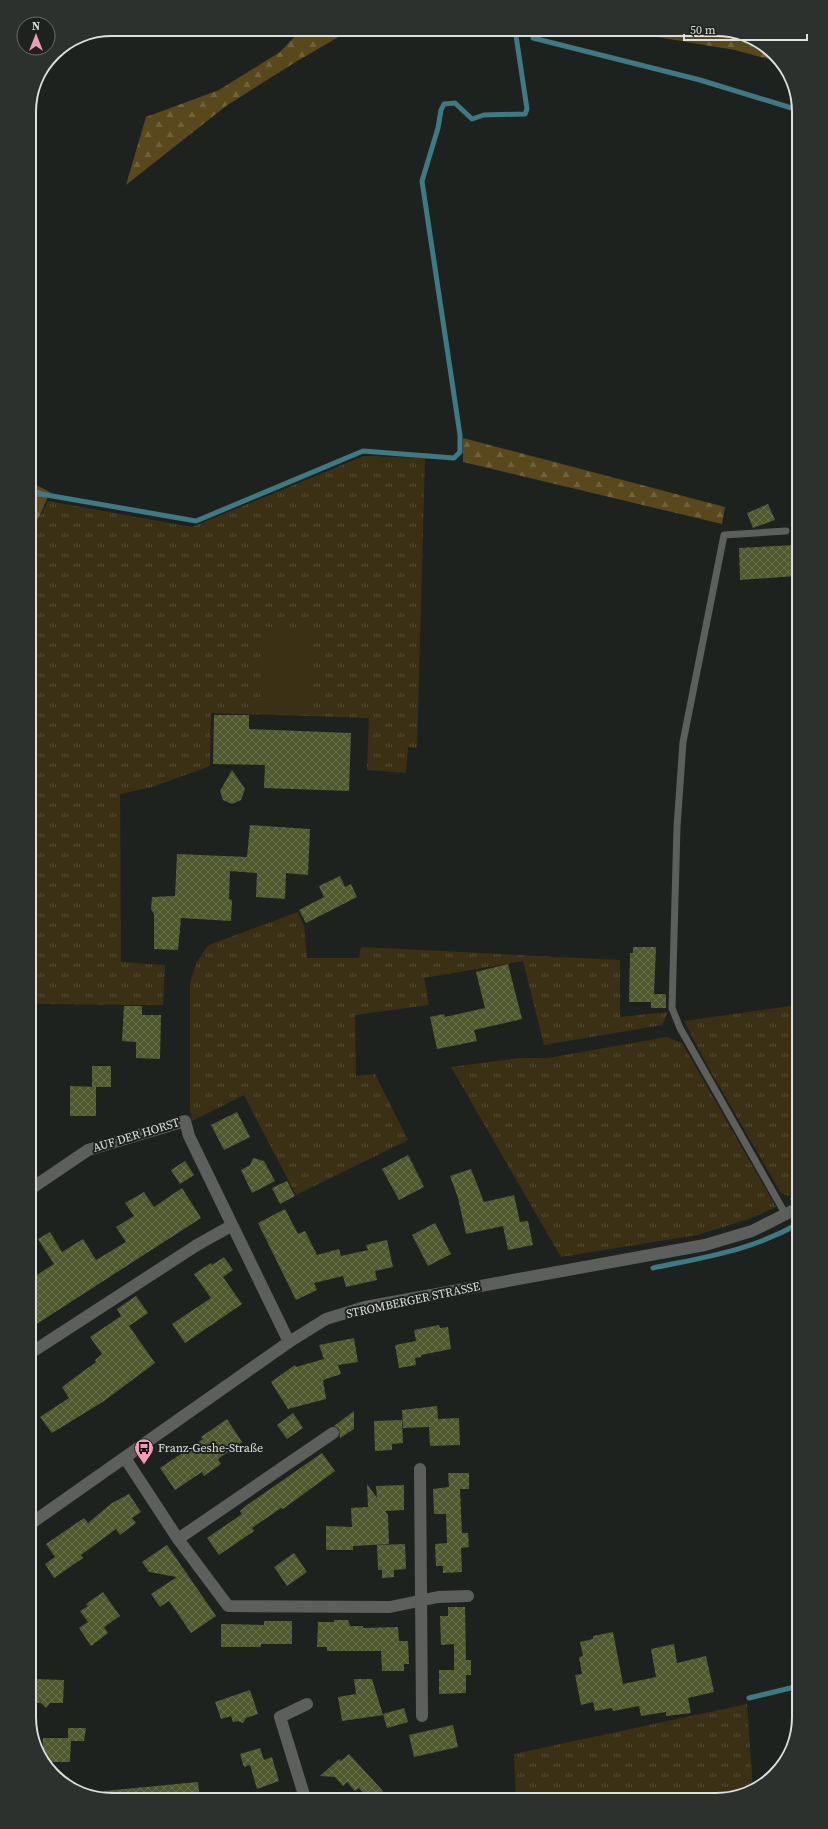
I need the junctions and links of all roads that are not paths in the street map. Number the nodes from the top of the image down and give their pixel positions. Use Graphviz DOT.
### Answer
graph roads {
  1 [pos="786,531"];
  2 [pos="36,1185"];
  3 [pos="792,1212"];
  4 [pos="786,1215"];
  5 [pos="231,1226"];
  6 [pos="289,1342"];
  7 [pos="36,1349"];
  8 [pos="333,1433"];
  9 [pos="125,1458"];
  10 [pos="420,1469"];
  11 [pos="36,1520"];
  12 [pos="178,1539"];
  13 [pos="468,1596"];
  14 [pos="422,1602"];
  15 [pos="307,1704"];
  16 [pos="422,1716"];
  17 [pos="303,1793"];
  1 -- 4 [label="lane"];
  2 -- 5 [label="street, AUF DER HORST"];
  3 -- 4 [label="street, STROMBERGER STRASSE"];
  4 -- 6 [label="street, STROMBERGER STRASSE"];
  5 -- 6 [label="street, AUF DER HORST"];
  5 -- 7 [label="street"];
  6 -- 9 [label="street, STROMBERGER STRASSE"];
  8 -- 12 [label="street"];
  9 -- 11 [label="street, STROMBERGER STRASSE"];
  9 -- 12 [label="street"];
  10 -- 14 [label="street"];
  12 -- 14 [label="street"];
  13 -- 14 [label="street"];
  14 -- 16 [label="street"];
  15 -- 17 [label="street"];
}
